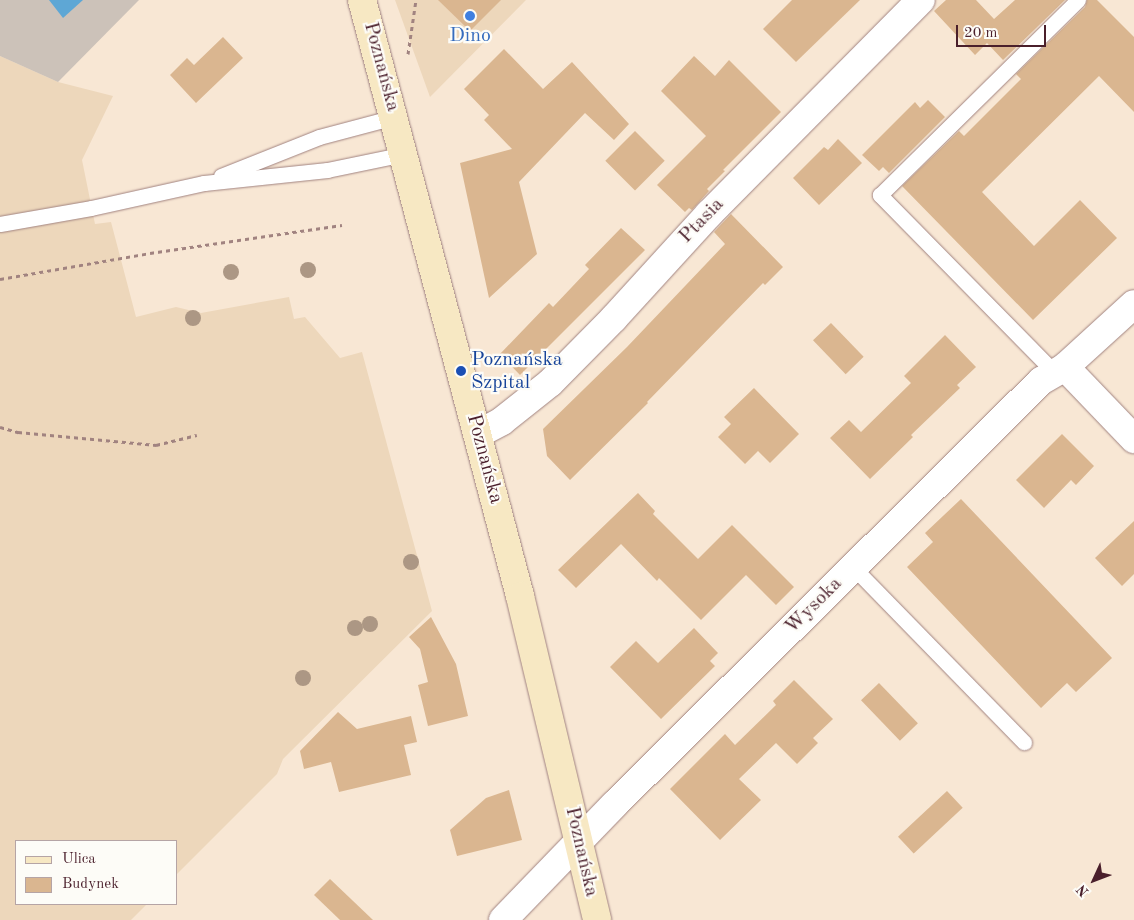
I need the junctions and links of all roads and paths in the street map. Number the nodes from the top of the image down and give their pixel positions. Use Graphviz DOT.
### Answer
graph roads {
  1 [pos="362,0"];
  2 [pos="416,0"];
  3 [pos="921,0"];
  4 [pos="1078,0"];
  5 [pos="408,54"];
  6 [pos="394,117"];
  7 [pos="404,154"];
  8 [pos="204,183"];
  9 [pos="0,224"];
  10 [pos="342,225"];
  11 [pos="0,279"];
  12 [pos="1134,304"];
  13 [pos="1060,370"];
  14 [pos="0,427"];
  15 [pos="197,434"];
  16 [pos="478,434"];
  17 [pos="1134,438"];
  18 [pos="853,567"];
  19 [pos="1024,742"];
  20 [pos="579,842"];
  21 [pos="503,920"];
  22 [pos="597,920"];
  1 -- 6 [label="street, Poznańska"];
  2 -- 5 [label="path"];
  3 -- 16 [label="street, Ptasia"];
  4 -- 13 [label="lane"];
  6 -- 7 [label="street, Poznańska"];
  6 -- 8 [label="lane"];
  7 -- 8 [label="lane"];
  7 -- 16 [label="street, Poznańska"];
  8 -- 9 [label="lane"];
  10 -- 11 [label="path"];
  12 -- 13 [label="street, Wysoka"];
  13 -- 17 [label="street"];
  13 -- 18 [label="street, Wysoka"];
  14 -- 15 [label="path"];
  16 -- 20 [label="street, Poznańska"];
  18 -- 19 [label="lane"];
  18 -- 20 [label="street, Wysoka"];
  20 -- 21 [label="street, Wysoka"];
  20 -- 22 [label="street, Poznańska"];
}
